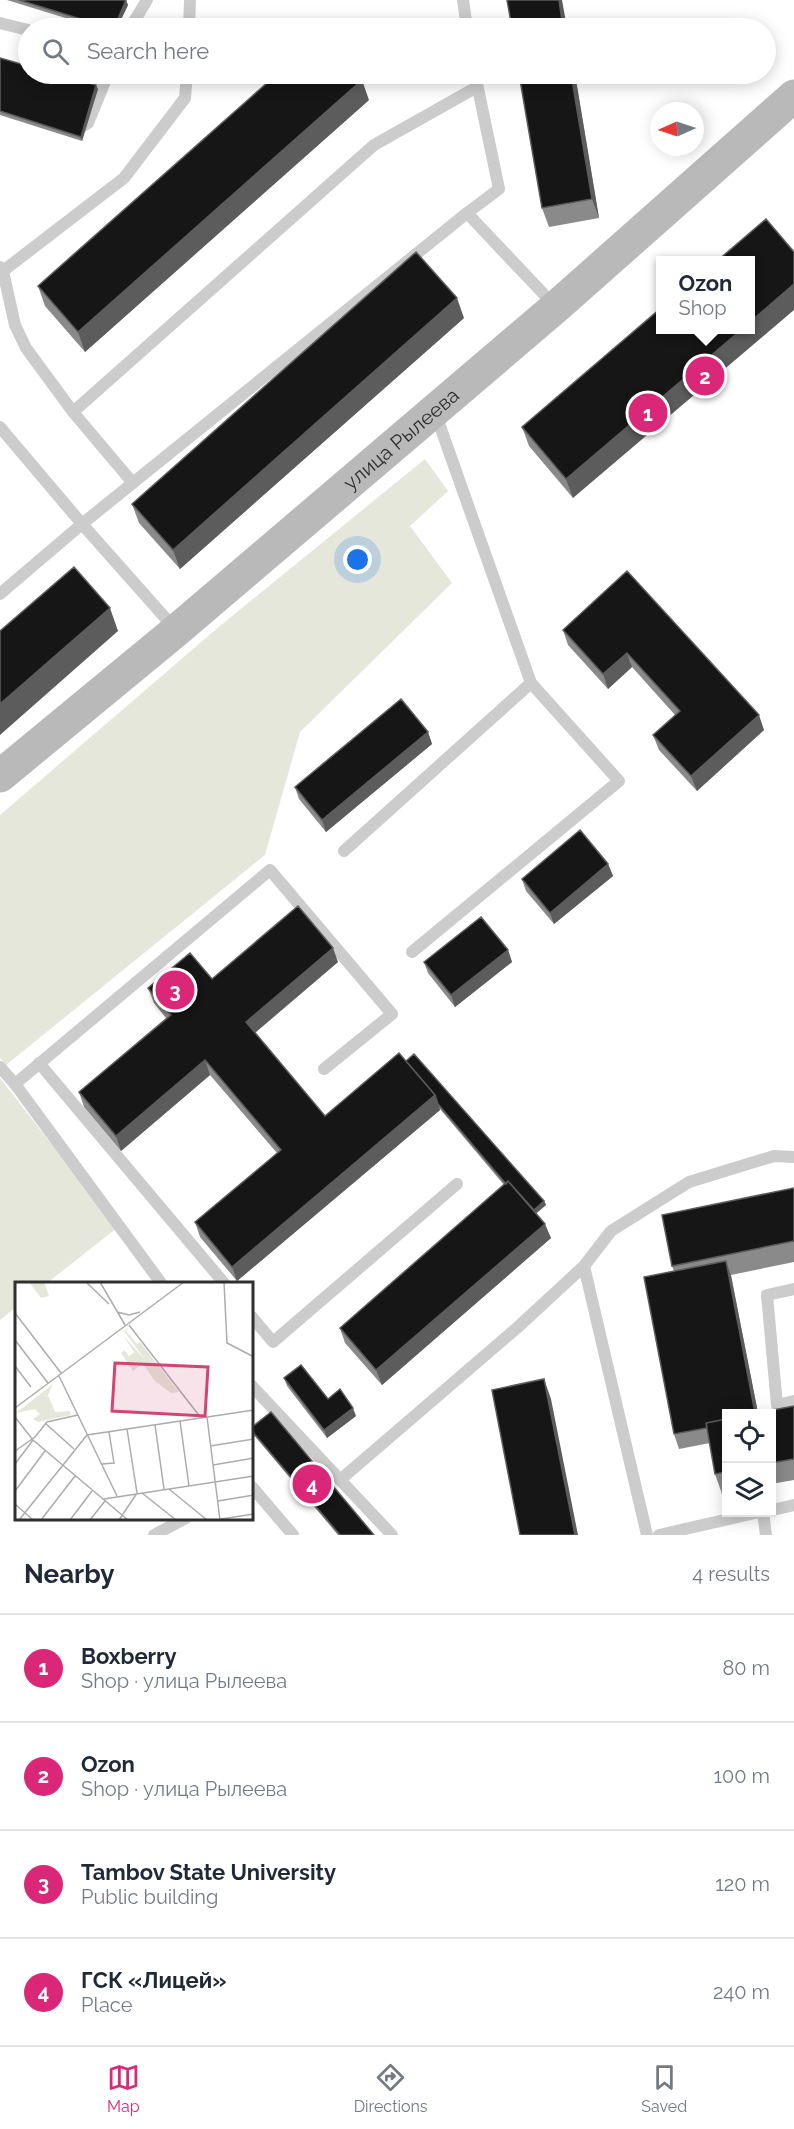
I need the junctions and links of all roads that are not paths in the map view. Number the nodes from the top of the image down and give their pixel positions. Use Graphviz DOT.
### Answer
graph roads {
  1 [pos="147,0"];
  2 [pos="190,0"];
  3 [pos="463,0"];
  4 [pos="136,18"];
  5 [pos="189,18"];
  6 [pos="466,18"];
  7 [pos="0,23"];
  8 [pos="18,28"];
  9 [pos="104,84"];
  10 [pos="186,84"];
  11 [pos="476,84"];
  12 [pos="477,87"];
  13 [pos="794,96"];
  14 [pos="67,130"];
  15 [pos="467,213"];
  16 [pos="2,269"];
  17 [pos="556,307"];
  18 [pos="435,410"];
  19 [pos="73,412"];
  20 [pos="0,427"];
  21 [pos="132,482"];
  22 [pos="82,524"];
  23 [pos="0,594"];
  24 [pos="177,630"];
  25 [pos="531,683"];
  26 [pos="0,776"];
  27 [pos="344,851"];
  28 [pos="412,952"];
  29 [pos="39,1063"];
  30 [pos="0,1066"];
  31 [pos="324,1069"];
  32 [pos="15,1084"];
  33 [pos="794,1157"];
  34 [pos="458,1185"];
  35 [pos="584,1266"];
  36 [pos="160,1282"];
  37 [pos="223,1282"];
  38 [pos="794,1288"];
  39 [pos="254,1319"];
  40 [pos="254,1388"];
  41 [pos="794,1401"];
  42 [pos="340,1480"];
  43 [pos="254,1489"];
  44 [pos="794,1504"];
  45 [pos="776,1509"];
  46 [pos="739,1517"];
  47 [pos="762,1517"];
  48 [pos="182,1520"];
  49 [pos="154,1535"];
  50 [pos="293,1535"];
  51 [pos="392,1535"];
  52 [pos="647,1535"];
  53 [pos="659,1535"];
  54 [pos="766,1535"];
  1 -- 4 [label="lane"];
  2 -- 5 [label="lane"];
  3 -- 6 [label="lane"];
  7 -- 8 [label="lane"];
  9 -- 14 [label="lane"];
  10 -- 16 [label="lane"];
  11 -- 12 [label="lane"];
  12 -- 15 [label="lane"];
  12 -- 19 [label="lane"];
  13 -- 17 [label="street, улица Рылеева"];
  15 -- 17 [label="lane"];
  15 -- 21 [label="lane"];
  16 -- 19 [label="lane"];
  17 -- 18 [label="street, улица Рылеева"];
  18 -- 24 [label="street, улица Рылеева"];
  18 -- 25 [label="lane"];
  19 -- 21 [label="lane"];
  20 -- 22 [label="lane"];
  21 -- 22 [label="lane"];
  22 -- 23 [label="lane"];
  22 -- 24 [label="lane"];
  24 -- 26 [label="street, улица Рылеева"];
  25 -- 27 [label="lane"];
  25 -- 28 [label="lane"];
  29 -- 31 [label="lane"];
  29 -- 32 [label="lane"];
  29 -- 37 [label="lane"];
  30 -- 32 [label="lane"];
  32 -- 36 [label="lane"];
  33 -- 35 [label="lane"];
  34 -- 39 [label="lane"];
  35 -- 42 [label="lane"];
  35 -- 52 [label="lane"];
  38 -- 41 [label="lane"];
  40 -- 42 [label="lane"];
  42 -- 51 [label="lane"];
  43 -- 50 [label="lane"];
  44 -- 45 [label="lane"];
  46 -- 53 [label="lane"];
  47 -- 54 [label="lane"];
  48 -- 49 [label="lane"];
}
